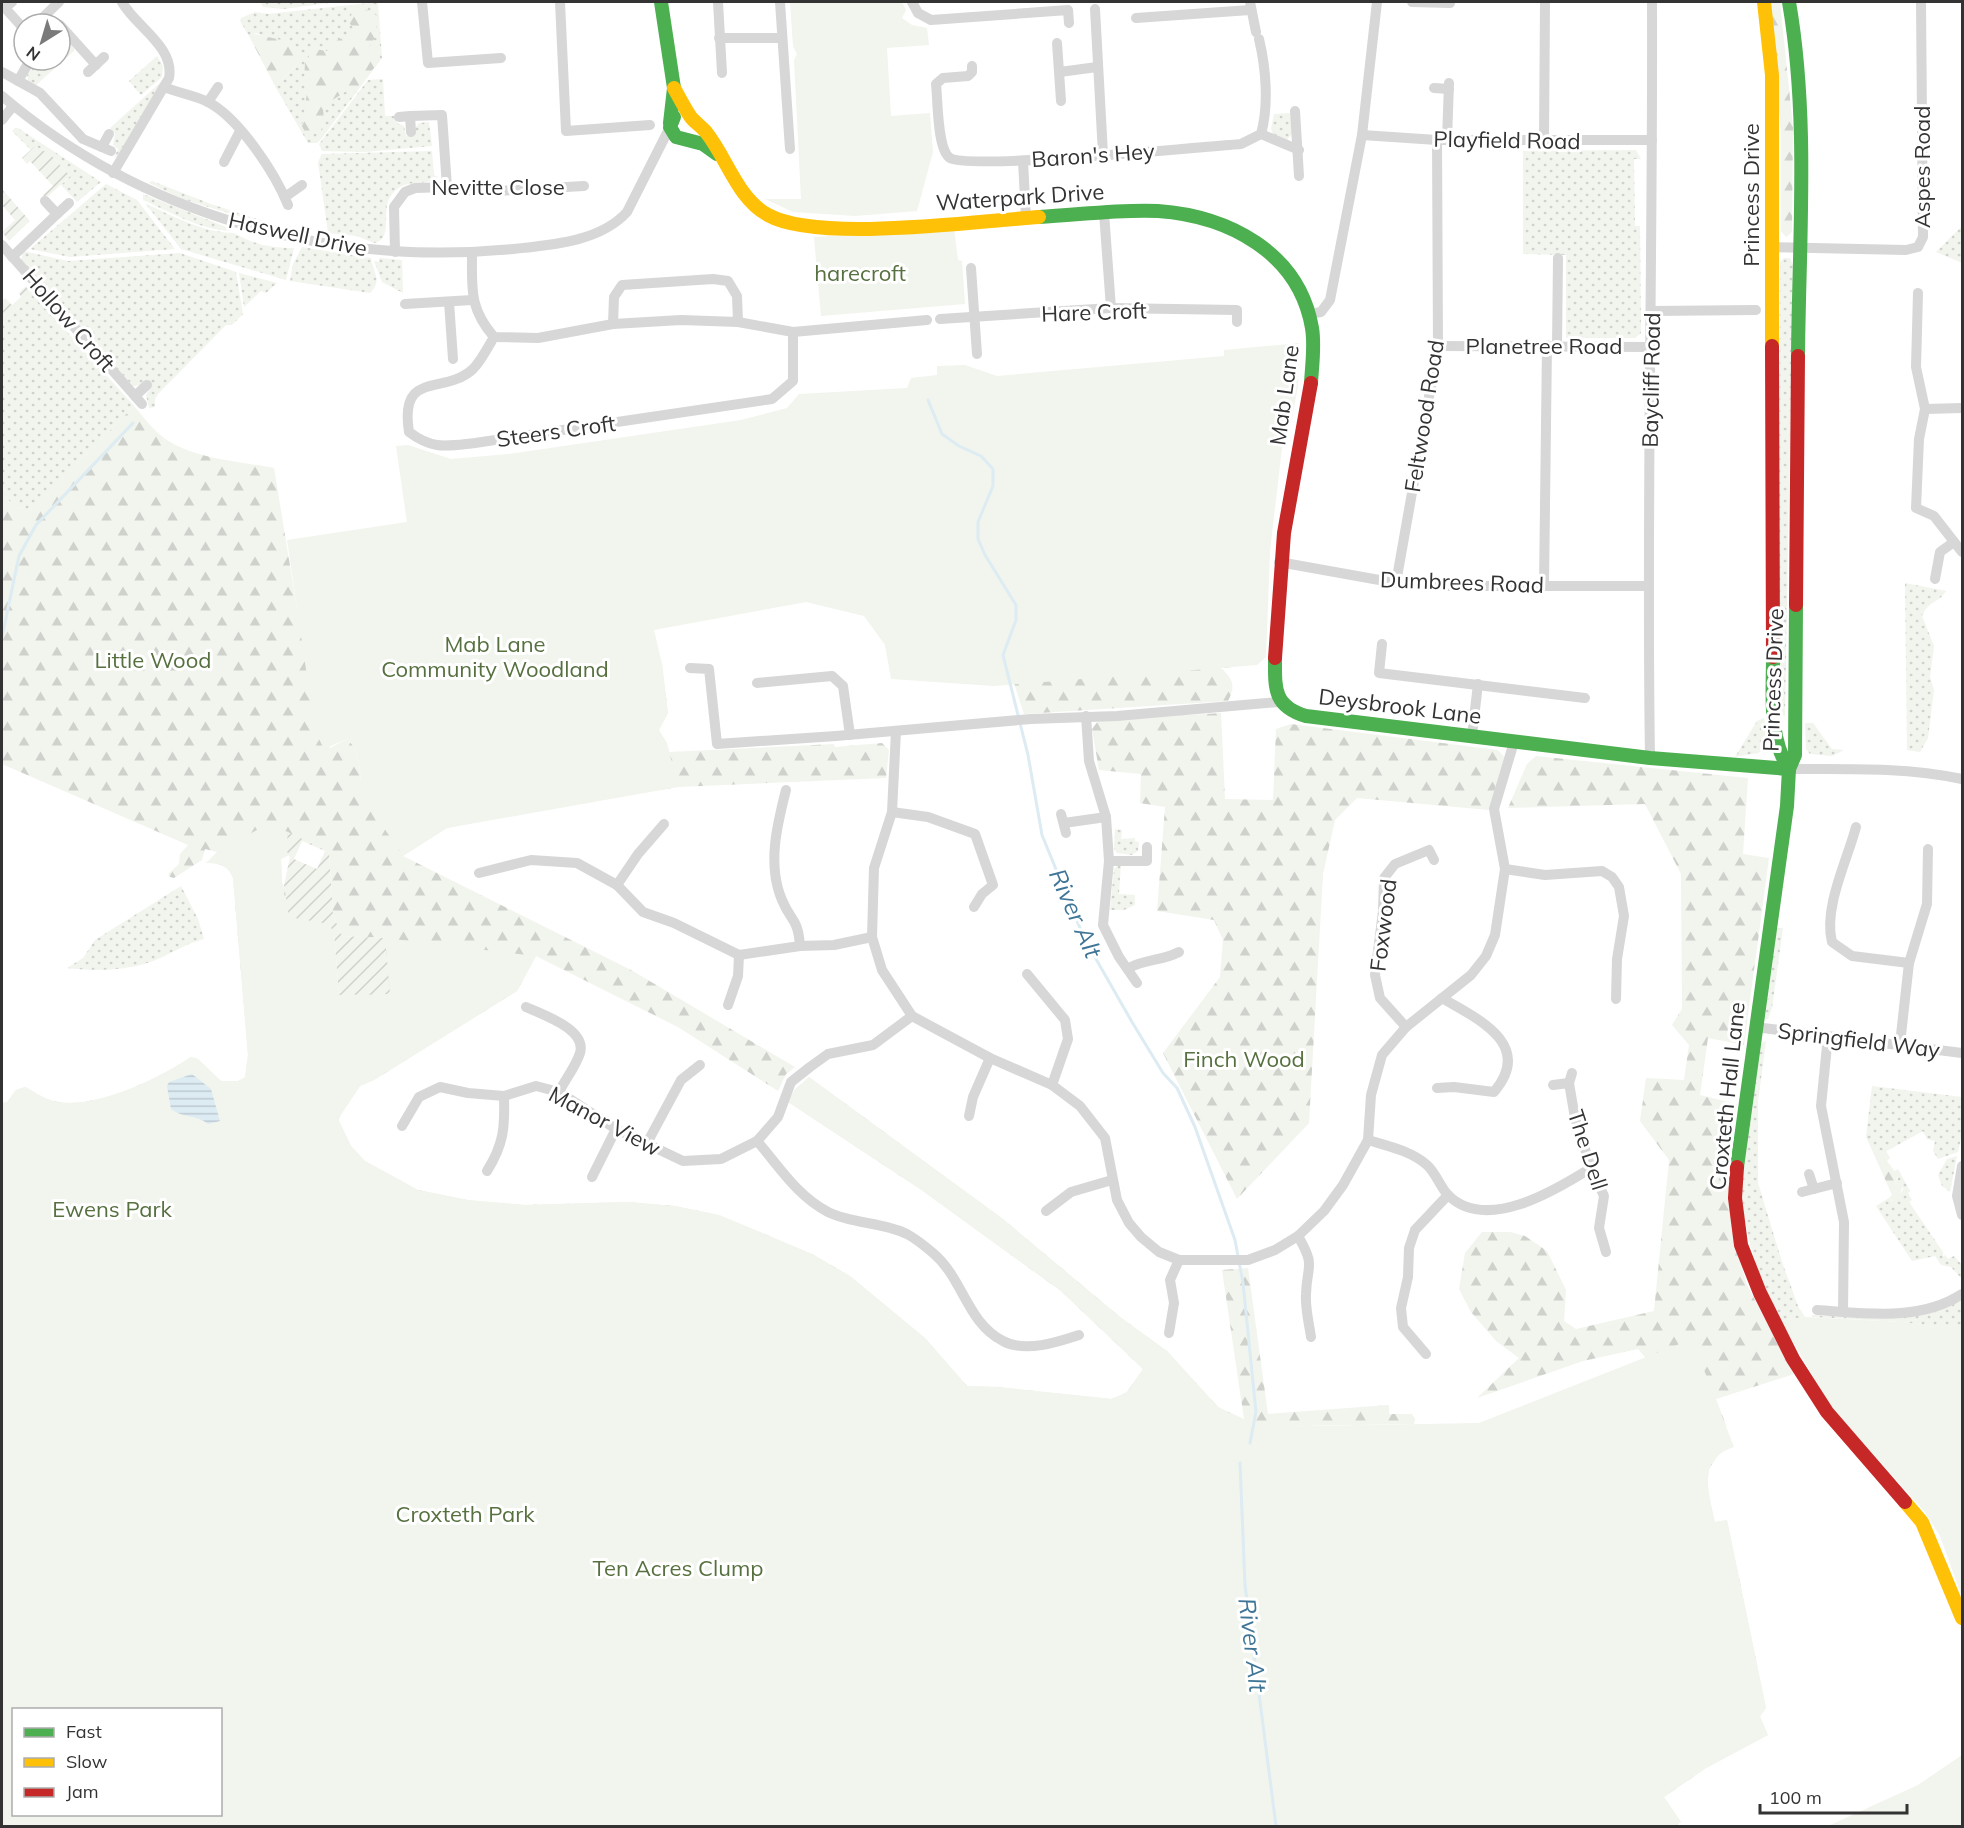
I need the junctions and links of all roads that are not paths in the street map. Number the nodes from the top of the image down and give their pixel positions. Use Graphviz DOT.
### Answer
graph roads {
  1 [pos="12,2"];
  2 [pos="122,2"];
  3 [pos="422,2"];
  4 [pos="560,2"];
  5 [pos="661,2"];
  6 [pos="718,2"];
  7 [pos="780,2"];
  8 [pos="912,2"];
  9 [pos="1377,2"];
  10 [pos="1412,2"];
  11 [pos="1545,2"];
  12 [pos="1652,2"];
  13 [pos="1764,2"];
  14 [pos="1789,2"];
  15 [pos="1921,2"];
  16 [pos="1450,3"];
  17 [pos="1250,6"];
  18 [pos="1095,9"];
  19 [pos="12,16"];
  20 [pos="1136,18"];
  21 [pos="1069,23"];
  22 [pos="719,38"];
  23 [pos="782,38"];
  24 [pos="72,39"];
  25 [pos="1057,43"];
  26 [pos="501,58"];
  27 [pos="96,65"];
  28 [pos="972,66"];
  29 [pos="1097,67"];
  30 [pos="2,72"];
  31 [pos="23,72"];
  32 [pos="1060,72"];
  33 [pos="722,73"];
  34 [pos="18,81"];
  35 [pos="164,87"];
  36 [pos="218,87"];
  37 [pos="1434,87"];
  38 [pos="674,88"];
  39 [pos="2,96"];
  40 [pos="1061,101"];
  41 [pos="208,102"];
  42 [pos="13,106"];
  43 [pos="1296,111"];
  44 [pos="692,118"];
  45 [pos="2,120"];
  46 [pos="651,125"];
  47 [pos="670,125"];
  48 [pos="240,131"];
  49 [pos="411,132"];
  50 [pos="109,134"];
  51 [pos="1261,134"];
  52 [pos="1362,135"];
  53 [pos="684,139"];
  54 [pos="1442,140"];
  55 [pos="1652,140"];
  56 [pos="1544,141"];
  57 [pos="790,149"];
  58 [pos="1299,150"];
  59 [pos="1103,154"];
  60 [pos="656,155"];
  61 [pos="720,156"];
  62 [pos="1023,161"];
  63 [pos="224,162"];
  64 [pos="113,172"];
  65 [pos="1299,176"];
  66 [pos="302,185"];
  67 [pos="447,186"];
  68 [pos="584,186"];
  69 [pos="45,201"];
  70 [pos="69,204"];
  71 [pos="1104,213"];
  72 [pos="57,214"];
  73 [pos="1026,218"];
  74 [pos="2,245"];
  75 [pos="1772,247"];
  76 [pos="1798,247"];
  77 [pos="395,252"];
  78 [pos="472,253"];
  79 [pos="12,256"];
  80 [pos="1558,258"];
  81 [pos="970,268"];
  82 [pos="1918,293"];
  83 [pos="472,300"];
  84 [pos="449,302"];
  85 [pos="405,304"];
  86 [pos="1111,308"];
  87 [pos="1756,310"];
  88 [pos="1652,311"];
  89 [pos="1309,315"];
  90 [pos="974,317"];
  91 [pos="940,319"];
  92 [pos="927,320"];
  93 [pos="738,322"];
  94 [pos="1237,322"];
  95 [pos="613,324"];
  96 [pos="794,332"];
  97 [pos="494,337"];
  98 [pos="1438,346"];
  99 [pos="1552,346"];
  100 [pos="1651,347"];
  101 [pos="977,354"];
  102 [pos="453,359"];
  103 [pos="147,385"];
  104 [pos="1962,408"];
  105 [pos="1925,409"];
  106 [pos="1954,542"];
  107 [pos="1962,552"];
  108 [pos="1279,562"];
  109 [pos="1935,579"];
  110 [pos="1396,583"];
  111 [pos="1544,586"];
  112 [pos="1647,586"];
  113 [pos="1382,644"];
  114 [pos="690,668"];
  115 [pos="758,683"];
  116 [pos="1478,684"];
  117 [pos="1585,698"];
  118 [pos="1279,702"];
  119 [pos="1086,716"];
  120 [pos="1773,717"];
  121 [pos="1796,719"];
  122 [pos="896,731"];
  123 [pos="850,735"];
  124 [pos="1472,735"];
  125 [pos="1514,742"];
  126 [pos="1650,758"];
  127 [pos="1789,768"];
  128 [pos="1962,778"];
  129 [pos="786,790"];
  130 [pos="892,812"];
  131 [pos="1107,817"];
  132 [pos="1064,823"];
  133 [pos="664,824"];
  134 [pos="1856,826"];
  135 [pos="1147,847"];
  136 [pos="1928,849"];
  137 [pos="1434,860"];
  138 [pos="1109,861"];
  139 [pos="1505,869"];
  140 [pos="479,873"];
  141 [pos="617,885"];
  142 [pos="974,907"];
  143 [pos="872,937"];
  144 [pos="800,946"];
  145 [pos="1178,952"];
  146 [pos="740,955"];
  147 [pos="1909,963"];
  148 [pos="1129,968"];
  149 [pos="1027,974"];
  150 [pos="1137,983"];
  151 [pos="1442,998"];
  152 [pos="1616,999"];
  153 [pos="728,1005"];
  154 [pos="526,1007"];
  155 [pos="912,1016"];
  156 [pos="1406,1027"];
  157 [pos="1755,1027"];
  158 [pos="1828,1036"];
  159 [pos="1899,1044"];
  160 [pos="1962,1053"];
  161 [pos="990,1058"];
  162 [pos="700,1065"];
  163 [pos="1052,1085"];
  164 [pos="1553,1085"];
  165 [pos="1437,1088"];
  166 [pos="559,1092"];
  167 [pos="504,1096"];
  168 [pos="969,1116"];
  169 [pos="402,1126"];
  170 [pos="616,1129"];
  171 [pos="1368,1140"];
  172 [pos="757,1141"];
  173 [pos="646,1145"];
  174 [pos="1962,1166"];
  175 [pos="1591,1168"];
  176 [pos="487,1171"];
  177 [pos="1809,1174"];
  178 [pos="592,1177"];
  179 [pos="1112,1180"];
  180 [pos="1837,1183"];
  181 [pos="1814,1189"];
  182 [pos="1802,1192"];
  183 [pos="1448,1195"];
  184 [pos="1046,1211"];
  185 [pos="1962,1215"];
  186 [pos="1298,1236"];
  187 [pos="1606,1252"];
  188 [pos="1179,1260"];
  189 [pos="1962,1294"];
  190 [pos="1816,1310"];
  191 [pos="1843,1312"];
  192 [pos="1169,1333"];
  193 [pos="1079,1335"];
  194 [pos="1311,1337"];
  195 [pos="1426,1354"];
  196 [pos="1962,1618"];
  1 -- 19 [label="street"];
  2 -- 35 [label="street"];
  3 -- 26 [label="street"];
  4 -- 46 [label="street"];
  5 -- 38 [label="street, Waterpark Drive"];
  6 -- 22 [label="street"];
  7 -- 23 [label="street"];
  8 -- 21 [label="street"];
  9 -- 52 [label="street, Mab Lane"];
  10 -- 16 [label="street"];
  11 -- 56 [label="street"];
  12 -- 55 [label="street, Baycliff Road"];
  13 -- 75 [label="street, Princess Drive"];
  14 -- 76 [label="street, Princess Drive"];
  15 -- 76 [label="street, Aspes Road"];
  17 -- 20 [label="street"];
  17 -- 51 [label="street"];
  18 -- 29 [label="street"];
  22 -- 23 [label="street"];
  22 -- 33 [label="street"];
  23 -- 57 [label="street"];
  24 -- 27 [label="street"];
  25 -- 32 [label="street"];
  28 -- 62 [label="street, Baron's Hey"];
  29 -- 32 [label="street"];
  29 -- 59 [label="street"];
  30 -- 34 [label="street"];
  31 -- 34 [label="street"];
  32 -- 40 [label="street"];
  34 -- 50 [label="street"];
  35 -- 41 [label="street"];
  35 -- 64 [label="street"];
  36 -- 41 [label="street"];
  37 -- 54 [label="street, Feltwood Road"];
  38 -- 44 [label="street, Waterpark Drive"];
  38 -- 47 [label="street, Waterpark Drive"];
  39 -- 42 [label="street, Haswell Drive"];
  41 -- 48 [label="street"];
  42 -- 45 [label="street"];
  42 -- 64 [label="street, Haswell Drive"];
  43 -- 58 [label="street"];
  44 -- 47 [label="street"];
  44 -- 53 [label="street"];
  44 -- 61 [label="street, Waterpark Drive"];
  47 -- 53 [label="street, Waterpark Drive"];
  47 -- 60 [label="street, Haswell Drive"];
  48 -- 63 [label="street"];
  48 -- 66 [label="street"];
  49 -- 67 [label="street"];
  51 -- 58 [label="street"];
  51 -- 59 [label="street, Baron's Hey"];
  52 -- 54 [label="street, Playfield Road"];
  52 -- 89 [label="street, Mab Lane"];
  53 -- 60 [label="street"];
  53 -- 61 [label="street, Waterpark Drive"];
  54 -- 56 [label="street, Playfield Road"];
  54 -- 98 [label="street, Feltwood Road"];
  55 -- 56 [label="street, Playfield Road"];
  55 -- 88 [label="street, Baycliff Road"];
  58 -- 65 [label="street"];
  59 -- 62 [label="street, Baron's Hey"];
  60 -- 78 [label="street, Haswell Drive"];
  61 -- 73 [label="street, Waterpark Drive"];
  62 -- 73 [label="street"];
  64 -- 77 [label="street, Haswell Drive"];
  67 -- 68 [label="street, Nevitte Close"];
  67 -- 77 [label="street, Nevitte Close"];
  69 -- 72 [label="street"];
  70 -- 72 [label="street"];
  71 -- 73 [label="street, Waterpark Drive"];
  71 -- 86 [label="street"];
  71 -- 89 [label="street, Waterpark Drive"];
  72 -- 79 [label="street"];
  74 -- 79 [label="street, Hollow Croft"];
  75 -- 76 [label="street"];
  75 -- 120 [label="street, Princess Drive"];
  76 -- 121 [label="street, Princess Drive"];
  77 -- 78 [label="street, Haswell Drive"];
  78 -- 83 [label="street"];
  79 -- 103 [label="street, Hollow Croft"];
  80 -- 99 [label="street"];
  81 -- 90 [label="street"];
  82 -- 105 [label="street"];
  83 -- 84 [label="street"];
  83 -- 97 [label="street"];
  84 -- 85 [label="street"];
  84 -- 102 [label="street"];
  86 -- 90 [label="street, Hare Croft"];
  86 -- 94 [label="street, Hare Croft"];
  87 -- 88 [label="street"];
  88 -- 100 [label="street, Baycliff Road"];
  89 -- 108 [label="street, Mab Lane"];
  90 -- 91 [label="street, Hare Croft"];
  90 -- 101 [label="street"];
  92 -- 96 [label="street"];
  93 -- 95 [label="street"];
  93 -- 95 [label="street"];
  93 -- 96 [label="street"];
  95 -- 97 [label="street"];
  96 -- 97 [label="street, Steers Croft"];
  98 -- 99 [label="street, Planetree Road"];
  98 -- 110 [label="street, Feltwood Road"];
  99 -- 100 [label="street, Planetree Road"];
  99 -- 111 [label="street"];
  100 -- 112 [label="street, Baycliff Road"];
  104 -- 105 [label="street"];
  105 -- 106 [label="street"];
  106 -- 107 [label="street"];
  106 -- 109 [label="street"];
  108 -- 110 [label="street, Dumbrees Road"];
  108 -- 118 [label="street, Mab Lane"];
  110 -- 111 [label="street, Dumbrees Road"];
  111 -- 112 [label="street, Dumbrees Road"];
  112 -- 126 [label="street, Baycliff Road"];
  113 -- 116 [label="street"];
  114 -- 123 [label="street"];
  115 -- 123 [label="street"];
  116 -- 117 [label="street"];
  116 -- 124 [label="street"];
  118 -- 119 [label="street"];
  118 -- 124 [label="street, Deysbrook Lane"];
  119 -- 122 [label="street"];
  119 -- 131 [label="street"];
  120 -- 121 [label="street"];
  120 -- 127 [label="street, Princess Drive"];
  121 -- 127 [label="street, Princess Drive"];
  122 -- 123 [label="street"];
  122 -- 130 [label="street"];
  124 -- 125 [label="street, Deysbrook Lane"];
  125 -- 126 [label="street, Deysbrook Lane"];
  125 -- 139 [label="street"];
  126 -- 127 [label="street, Deysbrook Lane"];
  127 -- 128 [label="street, Deysbrook Lane"];
  127 -- 157 [label="street, Croxteth Hall Lane"];
  129 -- 144 [label="street"];
  130 -- 142 [label="street"];
  130 -- 143 [label="street"];
  131 -- 132 [label="street"];
  131 -- 138 [label="street"];
  133 -- 141 [label="street"];
  134 -- 147 [label="street"];
  135 -- 138 [label="street"];
  136 -- 147 [label="street"];
  137 -- 156 [label="street, Foxwood"];
  138 -- 148 [label="street"];
  139 -- 151 [label="street"];
  139 -- 152 [label="street"];
  140 -- 141 [label="street"];
  141 -- 146 [label="street"];
  143 -- 144 [label="street"];
  143 -- 155 [label="street"];
  144 -- 146 [label="street"];
  145 -- 148 [label="street"];
  146 -- 153 [label="street"];
  147 -- 159 [label="street"];
  148 -- 150 [label="street"];
  149 -- 163 [label="street"];
  151 -- 156 [label="street"];
  151 -- 165 [label="street"];
  154 -- 166 [label="street"];
  155 -- 161 [label="street"];
  155 -- 172 [label="street, Manor View"];
  156 -- 171 [label="street"];
  157 -- 158 [label="street, Springfield Way"];
  157 -- 196 [label="street, Croxteth Hall Lane"];
  158 -- 159 [label="street, Springfield Way"];
  158 -- 180 [label="street"];
  159 -- 160 [label="street, Springfield Way"];
  161 -- 163 [label="street"];
  161 -- 168 [label="street"];
  162 -- 173 [label="street"];
  163 -- 179 [label="street"];
  164 -- 175 [label="street, The Dell"];
  166 -- 167 [label="street, Manor View"];
  166 -- 170 [label="street, Manor View"];
  167 -- 169 [label="street, Manor View"];
  167 -- 176 [label="street"];
  170 -- 173 [label="street, Manor View"];
  170 -- 178 [label="street"];
  171 -- 183 [label="street"];
  171 -- 186 [label="street"];
  172 -- 173 [label="street, Manor View"];
  172 -- 193 [label="street"];
  174 -- 185 [label="street"];
  175 -- 183 [label="street"];
  175 -- 187 [label="street, The Dell"];
  177 -- 181 [label="street"];
  179 -- 184 [label="street"];
  179 -- 188 [label="street"];
  180 -- 181 [label="street"];
  180 -- 191 [label="street"];
  181 -- 182 [label="street"];
  183 -- 195 [label="street"];
  186 -- 188 [label="street"];
  186 -- 194 [label="street"];
  188 -- 192 [label="street"];
  189 -- 191 [label="street"];
  190 -- 191 [label="street"];
}
